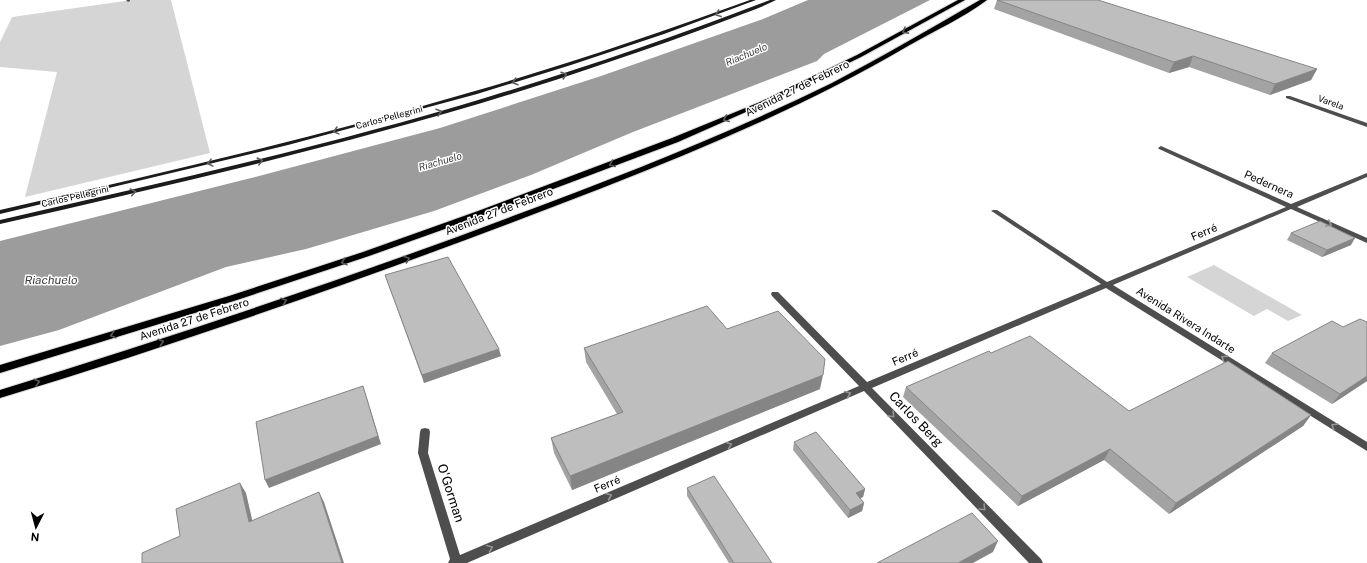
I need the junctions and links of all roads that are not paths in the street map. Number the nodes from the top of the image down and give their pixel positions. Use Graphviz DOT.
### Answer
graph roads {
  1 [pos="754,0"];
  2 [pos="774,0"];
  3 [pos="962,0"];
  4 [pos="984,0"];
  5 [pos="952,2"];
  6 [pos="971,8"];
  7 [pos="1288,97"];
  8 [pos="1367,125"];
  9 [pos="1161,148"];
  10 [pos="632,156"];
  11 [pos="650,166"];
  12 [pos="1367,175"];
  13 [pos="1293,207"];
  14 [pos="995,211"];
  15 [pos="0,212"];
  16 [pos="0,222"];
  17 [pos="1367,241"];
  18 [pos="366,254"];
  19 [pos="372,271"];
  20 [pos="1107,285"];
  21 [pos="775,294"];
  22 [pos="0,369"];
  23 [pos="865,387"];
  24 [pos="0,394"];
  25 [pos="425,432"];
  26 [pos="1367,447"];
  27 [pos="456,563"];
  28 [pos="1036,563"];
  1 -- 15 [label="main road, Carlos Pellegrini, one-way"];
  16 -- 2 [label="main road, Carlos Pellegrini, one-way"];
  3 -- 5 [label="main road, Avenida 27 de Febrero"];
  4 -- 6 [label="main road, Avenida 27 de Febrero"];
  5 -- 6 [label="main road"];
  5 -- 10 [label="main road, Avenida 27 de Febrero, one-way"];
  6 -- 11 [label="main road, Avenida 27 de Febrero"];
  7 -- 8 [label="street, Varela"];
  9 -- 13 [label="street, Pedernera"];
  10 -- 11 [label="main road"];
  10 -- 18 [label="main road, Avenida 27 de Febrero, one-way"];
  19 -- 11 [label="main road, Avenida 27 de Febrero, one-way"];
  12 -- 13 [label="street, Ferré"];
  13 -- 17 [label="street, Pedernera, one-way"];
  13 -- 20 [label="street, Ferré"];
  14 -- 20 [label="street, Avenida Rivera Indarte"];
  18 -- 19 [label="main road"];
  18 -- 22 [label="main road, Avenida 27 de Febrero, one-way"];
  24 -- 19 [label="main road, Avenida 27 de Febrero, one-way"];
  20 -- 23 [label="street, Ferré"];
  26 -- 20 [label="street, Avenida Rivera Indarte, one-way"];
  21 -- 23 [label="street, Carlos Berg"];
  27 -- 23 [label="street, Ferré, one-way"];
  23 -- 28 [label="street, Carlos Berg, one-way"];
  25 -- 27 [label="street, O'Gorman"];
}
